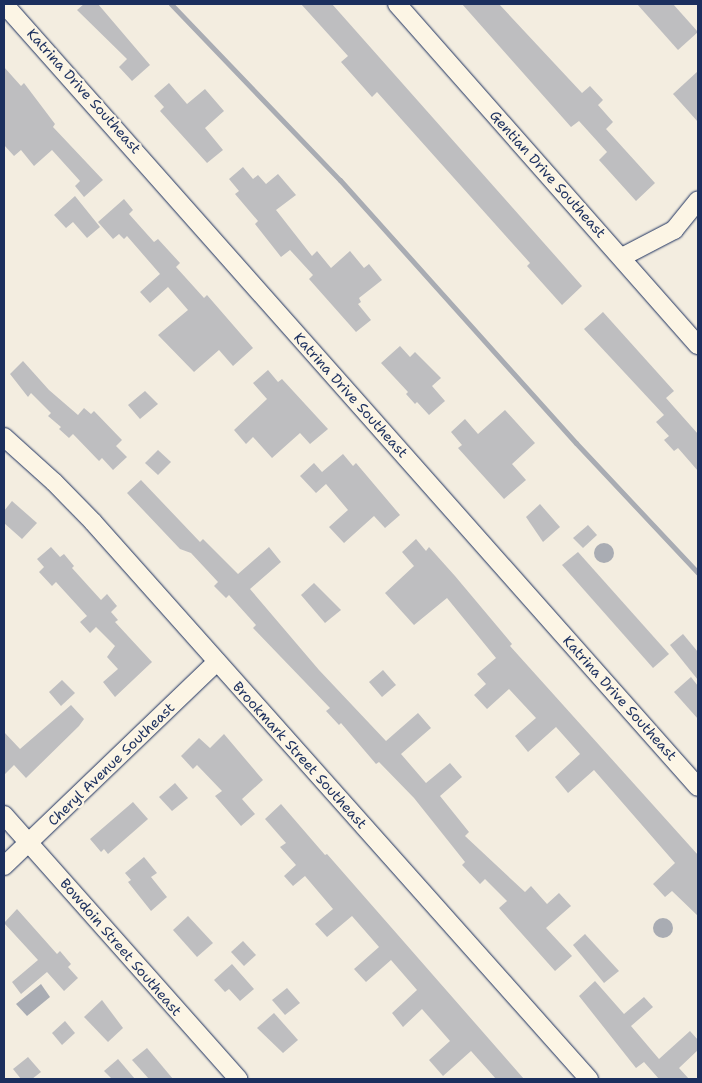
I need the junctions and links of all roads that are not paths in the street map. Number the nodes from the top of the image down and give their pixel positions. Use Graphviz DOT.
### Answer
graph roads {
  1 [pos="4,4"];
  2 [pos="397,4"];
  3 [pos="698,200"];
  4 [pos="622,256"];
  5 [pos="698,345"];
  6 [pos="4,436"];
  7 [pos="217,662"];
  8 [pos="698,787"];
  9 [pos="4,815"];
  10 [pos="29,843"];
  11 [pos="4,866"];
  12 [pos="238,1079"];
  13 [pos="589,1079"];
  1 -- 8 [label="street, Katrina Drive Southeast"];
  2 -- 4 [label="street, Gentian Drive Southeast"];
  3 -- 4 [label="street"];
  4 -- 5 [label="street, Gentian Drive Southeast"];
  6 -- 7 [label="street, Brookmark Street Southeast"];
  7 -- 10 [label="street, Cheryl Avenue Southeast"];
  7 -- 13 [label="street, Brookmark Street Southeast"];
  9 -- 10 [label="street, Bowdoin Street Southeast"];
  10 -- 11 [label="street, Cheryl Avenue Southeast"];
  10 -- 12 [label="street, Bowdoin Street Southeast"];
}
